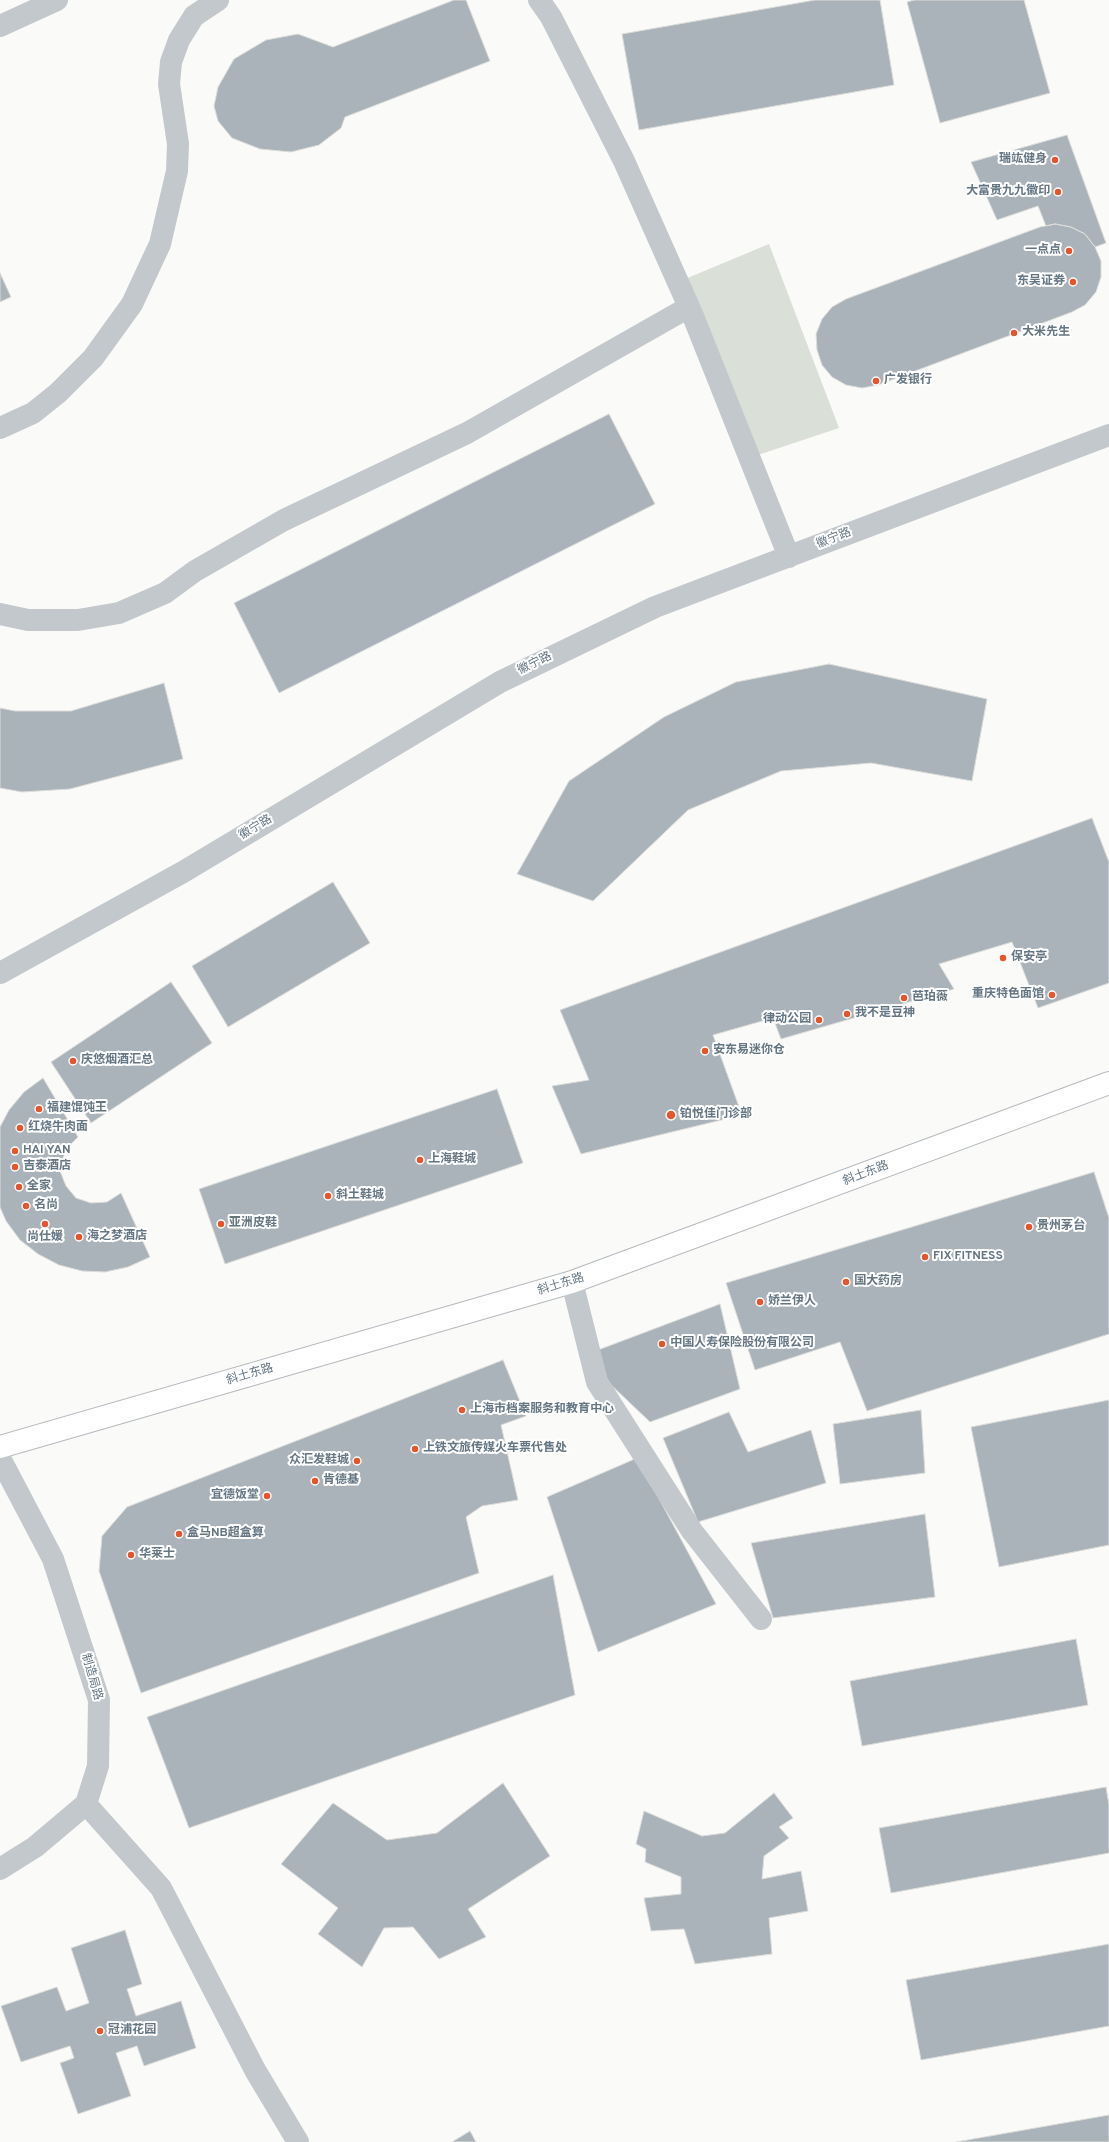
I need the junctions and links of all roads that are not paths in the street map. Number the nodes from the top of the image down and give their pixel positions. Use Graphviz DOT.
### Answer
graph roads {
  1 [pos="57,0"];
  2 [pos="218,0"];
  3 [pos="539,0"];
  4 [pos="0,26"];
  5 [pos="689,306"];
  6 [pos="0,428"];
  7 [pos="1109,435"];
  8 [pos="788,556"];
  9 [pos="0,614"];
  10 [pos="0,973"];
  11 [pos="1109,1083"];
  12 [pos="572,1282"];
  13 [pos="0,1447"];
  14 [pos="0,1458"];
  15 [pos="760,1619"];
  16 [pos="86,1804"];
  17 [pos="0,1869"];
  18 [pos="298,2142"];
  1 -- 4 [label="street"];
  2 -- 6 [label="street"];
  3 -- 5 [label="street"];
  5 -- 8 [label="street"];
  5 -- 9 [label="street"];
  7 -- 8 [label="street, 徽宁路"];
  8 -- 10 [label="street, 徽宁路"];
  11 -- 12 [label="main road, 斜土东路"];
  12 -- 13 [label="main road, 斜土东路"];
  12 -- 15 [label="street"];
  14 -- 16 [label="street, 制造局路"];
  16 -- 17 [label="street"];
  16 -- 18 [label="street"];
}
